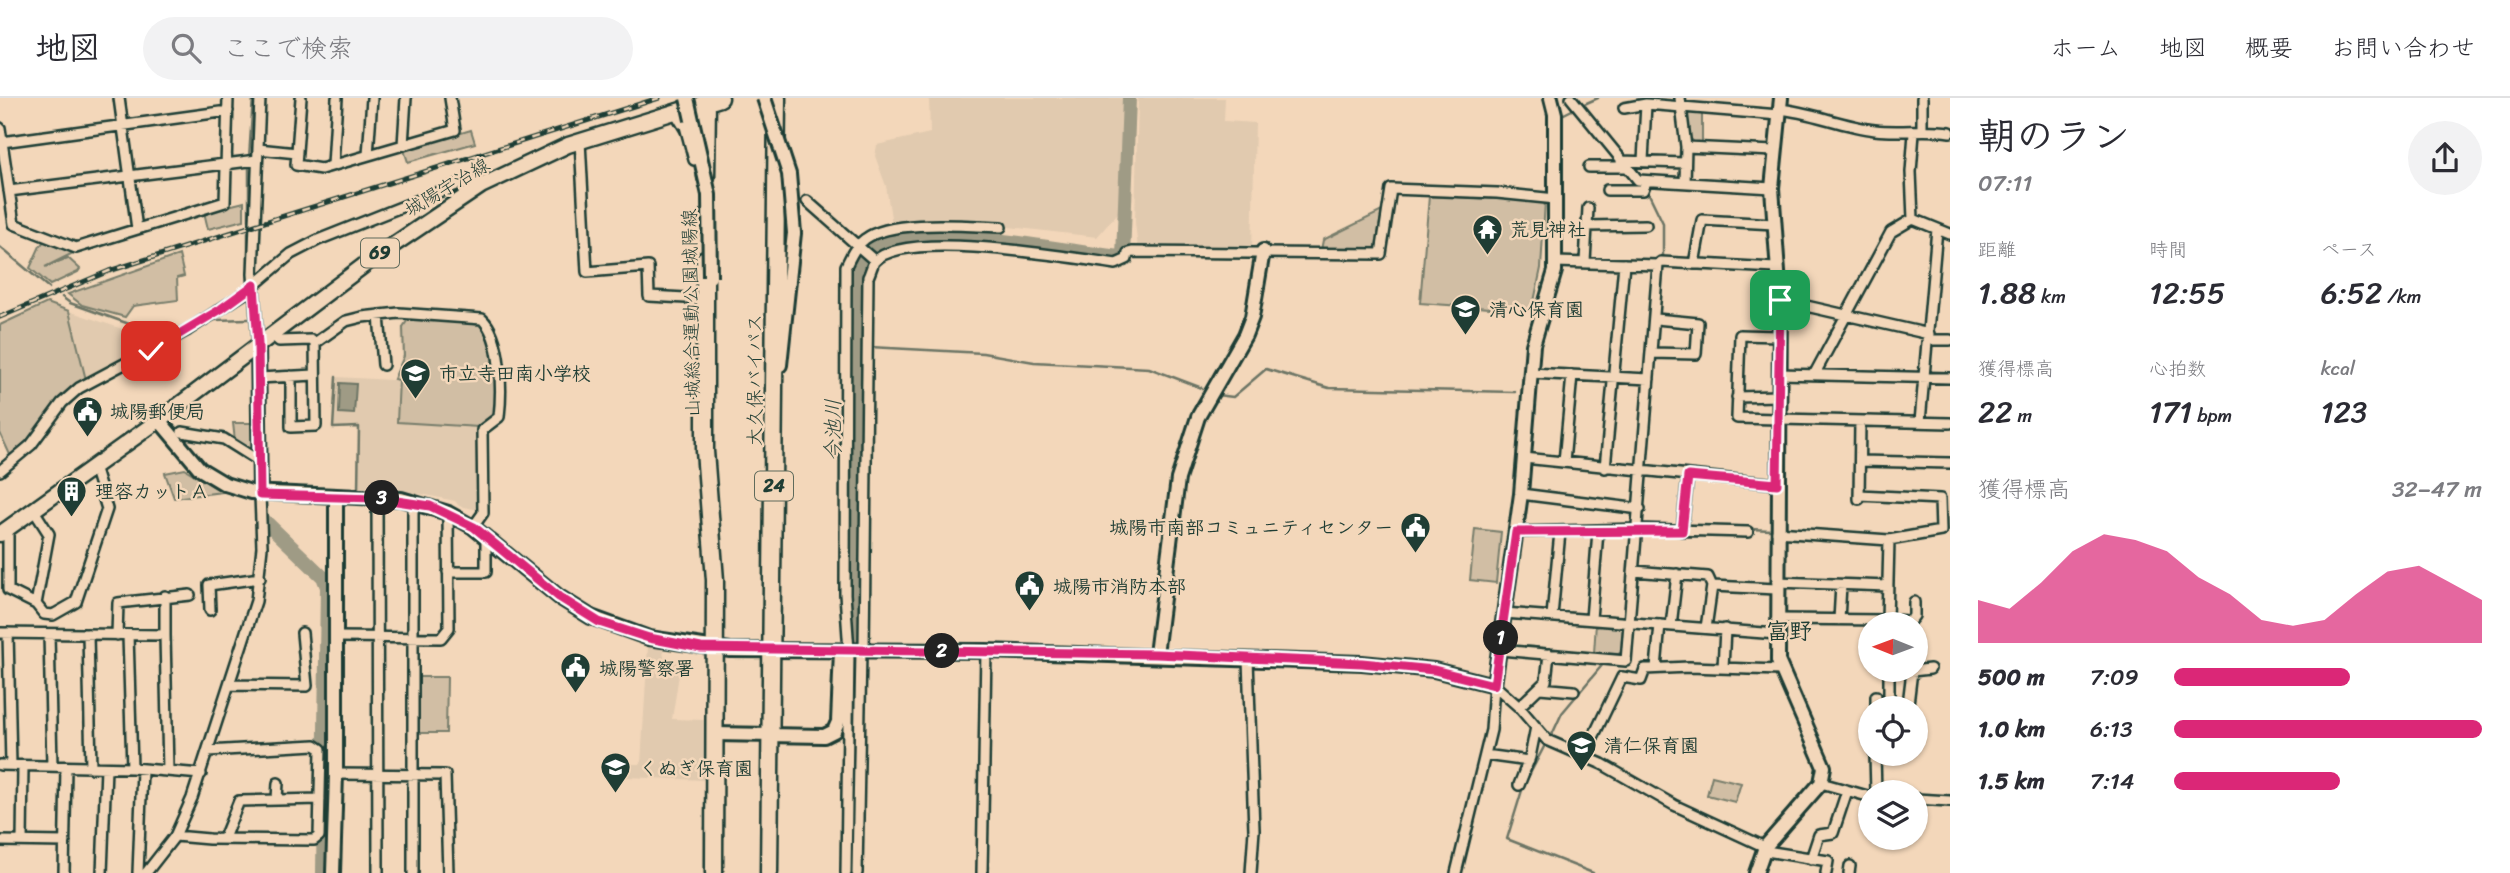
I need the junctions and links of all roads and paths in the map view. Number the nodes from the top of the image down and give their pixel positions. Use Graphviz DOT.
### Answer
graph roads {
  1 [pos="120,98"];
  2 [pos="228,98"];
  3 [pos="260,98"];
  4 [pos="301,98"];
  5 [pos="337,98"];
  6 [pos="372,98"];
  7 [pos="406,98"];
  8 [pos="450,98"];
  9 [pos="764,98"];
  10 [pos="777,98"];
  11 [pos="1551,98"];
  12 [pos="1571,98"];
  13 [pos="1922,98"];
  14 [pos="713,100"];
  15 [pos="1681,102"];
  16 [pos="1646,104"];
  17 [pos="1779,107"];
  18 [pos="1624,108"];
  19 [pos="228,111"];
  20 [pos="684,113"];
  21 [pos="123,125"];
  22 [pos="0,128"];
  23 [pos="1918,131"];
  24 [pos="1950,132"];
  25 [pos="580,141"];
  26 [pos="2,142"];
  27 [pos="403,145"];
  28 [pos="1686,147"];
  29 [pos="258,149"];
  30 [pos="1774,151"];
  31 [pos="297,153"];
  32 [pos="368,155"];
  33 [pos="251,160"];
  34 [pos="1643,161"];
  35 [pos="226,162"];
  36 [pos="1685,163"];
  37 [pos="1623,164"];
  38 [pos="333,165"];
  39 [pos="1589,167"];
  40 [pos="130,175"];
  41 [pos="1646,182"];
  42 [pos="1685,183"];
  43 [pos="481,186"];
  44 [pos="1772,188"];
  45 [pos="1607,190"];
  46 [pos="9,191"];
  47 [pos="706,194"];
  48 [pos="1556,200"];
  49 [pos="807,201"];
  50 [pos="1588,208"];
  51 [pos="1913,219"];
  52 [pos="1774,224"];
  53 [pos="1646,225"];
  54 [pos="1587,226"];
  55 [pos="1001,227"];
  56 [pos="137,229"];
  57 [pos="1937,229"];
  58 [pos="1950,233"];
  59 [pos="858,247"];
  60 [pos="1263,253"];
  61 [pos="875,261"];
  62 [pos="1555,262"];
  63 [pos="1585,262"];
  64 [pos="1624,264"];
  65 [pos="1694,264"];
  66 [pos="1658,265"];
  67 [pos="1776,268"];
  68 [pos="254,285"];
  69 [pos="704,299"];
  70 [pos="1780,300"];
  71 [pos="1847,313"];
  72 [pos="379,315"];
  73 [pos="1656,319"];
  74 [pos="271,334"];
  75 [pos="1779,336"];
  76 [pos="1929,337"];
  77 [pos="1950,340"];
  78 [pos="315,343"];
  79 [pos="258,344"];
  80 [pos="1652,353"];
  81 [pos="383,365"];
  82 [pos="1530,373"];
  83 [pos="1779,374"];
  84 [pos="315,375"];
  85 [pos="1572,375"];
  86 [pos="1814,375"];
  87 [pos="290,376"];
  88 [pos="259,377"];
  89 [pos="1612,378"];
  90 [pos="1924,378"];
  91 [pos="1950,378"];
  92 [pos="1649,379"];
  93 [pos="1778,396"];
  94 [pos="1737,397"];
  95 [pos="774,408"];
  96 [pos="159,420"];
  97 [pos="1779,420"];
  98 [pos="1860,421"];
  99 [pos="1920,422"];
  100 [pos="1950,423"];
  101 [pos="182,432"];
  102 [pos="1524,458"];
  103 [pos="259,461"];
  104 [pos="1860,461"];
  105 [pos="1564,462"];
  106 [pos="1950,463"];
  107 [pos="94,467"];
  108 [pos="1605,468"];
  109 [pos="0,471"];
  110 [pos="1643,471"];
  111 [pos="1688,476"];
  112 [pos="1777,484"];
  113 [pos="1521,494"];
  114 [pos="260,495"];
  115 [pos="336,497"];
  116 [pos="377,498"];
  117 [pos="413,501"];
  118 [pos="33,509"];
  119 [pos="1640,509"];
  120 [pos="449,513"];
  121 [pos="474,527"];
  122 [pos="1637,529"];
  123 [pos="710,530"];
  124 [pos="4,531"];
  125 [pos="1598,531"];
  126 [pos="1682,531"];
  127 [pos="1516,532"];
  128 [pos="1560,532"];
  129 [pos="1748,532"];
  130 [pos="1777,532"];
  131 [pos="486,537"];
  132 [pos="1889,540"];
  133 [pos="1634,571"];
  134 [pos="448,572"];
  135 [pos="1677,574"];
  136 [pos="260,578"];
  137 [pos="1841,584"];
  138 [pos="1713,586"];
  139 [pos="1777,586"];
  140 [pos="1888,586"];
  141 [pos="190,595"];
  142 [pos="165,596"];
  143 [pos="1914,602"];
  144 [pos="36,604"];
  145 [pos="209,610"];
  146 [pos="1887,612"];
  147 [pos="1914,612"];
  148 [pos="1504,613"];
  149 [pos="54,615"];
  150 [pos="1552,616"];
  151 [pos="1591,619"];
  152 [pos="1777,619"];
  153 [pos="1839,620"];
  154 [pos="1858,620"];
  155 [pos="1629,622"];
  156 [pos="1660,625"];
  157 [pos="1671,626"];
  158 [pos="1706,628"];
  159 [pos="1725,629"];
  160 [pos="4,633"];
  161 [pos="302,633"];
  162 [pos="51,634"];
  163 [pos="88,634"];
  164 [pos="1777,634"];
  165 [pos="117,635"];
  166 [pos="128,635"];
  167 [pos="165,635"];
  168 [pos="337,637"];
  169 [pos="377,637"];
  170 [pos="413,638"];
  171 [pos="716,650"];
  172 [pos="1500,650"];
  173 [pos="773,651"];
  174 [pos="855,651"];
  175 [pos="986,651"];
  176 [pos="1156,654"];
  177 [pos="1549,654"];
  178 [pos="1248,659"];
  179 [pos="1723,667"];
  180 [pos="1656,668"];
  181 [pos="1930,669"];
  182 [pos="1780,670"];
  183 [pos="230,685"];
  184 [pos="1494,685"];
  185 [pos="1540,688"];
  186 [pos="1574,691"];
  187 [pos="1909,696"];
  188 [pos="1519,707"];
  189 [pos="1536,727"];
  190 [pos="715,734"];
  191 [pos="771,735"];
  192 [pos="208,751"];
  193 [pos="1485,755"];
  194 [pos="1584,756"];
  195 [pos="1529,761"];
  196 [pos="0,765"];
  197 [pos="11,765"];
  198 [pos="23,766"];
  199 [pos="52,766"];
  200 [pos="66,767"];
  201 [pos="91,768"];
  202 [pos="106,768"];
  203 [pos="137,769"];
  204 [pos="168,771"];
  205 [pos="201,774"];
  206 [pos="336,774"];
  207 [pos="377,774"];
  208 [pos="412,775"];
  209 [pos="278,783"];
  210 [pos="1821,783"];
  211 [pos="1519,785"];
  212 [pos="1847,791"];
  213 [pos="1858,794"];
  214 [pos="320,799"];
  215 [pos="277,800"];
  216 [pos="1928,800"];
  217 [pos="1950,801"];
  218 [pos="175,836"];
  219 [pos="224,838"];
  220 [pos="0,841"];
  221 [pos="22,841"];
  222 [pos="65,842"];
  223 [pos="1766,849"];
  224 [pos="1811,859"];
  225 [pos="64,873"];
  226 [pos="102,873"];
  227 [pos="138,873"];
  228 [pos="146,873"];
  229 [pos="333,873"];
  230 [pos="378,873"];
  231 [pos="413,873"];
  232 [pos="448,873"];
  233 [pos="714,873"];
  234 [pos="769,873"];
  235 [pos="846,873"];
  236 [pos="857,873"];
  237 [pos="982,873"];
  238 [pos="1251,873"];
  239 [pos="1456,873"];
  240 [pos="1756,873"];
  241 [pos="1826,873"];
  1 -- 21 [label="street"];
  2 -- 19 [label="street"];
  3 -- 29 [label="street"];
  4 -- 31 [label="street"];
  5 -- 38 [label="street"];
  6 -- 32 [label="street"];
  7 -- 27 [label="street"];
  8 -- 27 [label="street"];
  9 -- 95 [label="street, bridge"];
  10 -- 95 [label="highway, 大久保バイパス / 24"];
  11 -- 48 [label="street"];
  12 -- 37 [label="street"];
  13 -- 23 [label="street"];
  14 -- 20 [label="main road, 城陽宇治線 / 69"];
  14 -- 47 [label="highway"];
  15 -- 16 [label="street"];
  15 -- 17 [label="street"];
  15 -- 28 [label="street"];
  16 -- 18 [label="street"];
  16 -- 34 [label="street"];
  17 -- 23 [label="street"];
  17 -- 30 [label="street"];
  19 -- 21 [label="street"];
  19 -- 35 [label="street"];
  20 -- 25 [label="main road, 城陽宇治線 / 69"];
  20 -- 47 [label="highway"];
  20 -- 123 [label="street, 山城総合運動公園城陽線, bridge"];
  21 -- 26 [label="street"];
  21 -- 40 [label="street"];
  22 -- 26 [label="street"];
  23 -- 24 [label="street"];
  23 -- 51 [label="street"];
  25 -- 43 [label="main road, 城陽宇治線 / 69"];
  25 -- 69 [label="street"];
  26 -- 46 [label="street"];
  27 -- 32 [label="street"];
  28 -- 30 [label="street"];
  28 -- 36 [label="street"];
  29 -- 31 [label="street"];
  29 -- 33 [label="street"];
  30 -- 44 [label="street"];
  31 -- 38 [label="street"];
  32 -- 38 [label="street"];
  33 -- 35 [label="street"];
  33 -- 68 [label="street"];
  34 -- 36 [label="street"];
  34 -- 37 [label="street"];
  35 -- 40 [label="street"];
  35 -- 56 [label="street"];
  36 -- 42 [label="street"];
  37 -- 39 [label="street"];
  37 -- 41 [label="street"];
  40 -- 46 [label="street"];
  40 -- 56 [label="street"];
  41 -- 42 [label="street"];
  41 -- 45 [label="street"];
  42 -- 44 [label="street"];
  43 -- 68 [label="street"];
  43 -- 74 [label="main road, 城陽宇治線 / 69"];
  44 -- 52 [label="street"];
  46 -- 56 [label="street"];
  47 -- 69 [label="highway"];
  48 -- 60 [label="street"];
  48 -- 62 [label="street"];
  49 -- 59 [label="street"];
  50 -- 54 [label="street"];
  51 -- 57 [label="street"];
  51 -- 71 [label="street"];
  52 -- 65 [label="street"];
  52 -- 67 [label="street"];
  53 -- 54 [label="street"];
  54 -- 63 [label="street"];
  55 -- 59 [label="street"];
  57 -- 58 [label="street"];
  57 -- 76 [label="street"];
  59 -- 61 [label="street"];
  59 -- 174 [label="street"];
  60 -- 61 [label="street"];
  60 -- 176 [label="street"];
  61 -- 174 [label="street"];
  62 -- 63 [label="street"];
  62 -- 82 [label="street"];
  63 -- 64 [label="street"];
  64 -- 66 [label="street"];
  64 -- 89 [label="street"];
  65 -- 66 [label="street"];
  65 -- 67 [label="street"];
  66 -- 73 [label="street"];
  67 -- 70 [label="street"];
  68 -- 79 [label="street"];
  68 -- 109 [label="street"];
  69 -- 123 [label="highway"];
  70 -- 71 [label="street"];
  70 -- 75 [label="street"];
  71 -- 76 [label="street"];
  71 -- 86 [label="street"];
  72 -- 78 [label="street"];
  72 -- 81 [label="street"];
  72 -- 121 [label="street"];
  73 -- 80 [label="street"];
  73 -- 80 [label="street"];
  74 -- 78 [label="street"];
  74 -- 79 [label="main road, 城陽宇治線 / 69"];
  75 -- 83 [label="street"];
  75 -- 94 [label="street"];
  76 -- 77 [label="street"];
  76 -- 90 [label="street"];
  78 -- 84 [label="street"];
  79 -- 88 [label="street"];
  79 -- 96 [label="main road, 城陽宇治線 / 69"];
  80 -- 92 [label="street"];
  82 -- 85 [label="street"];
  82 -- 102 [label="street"];
  83 -- 86 [label="street"];
  83 -- 93 [label="street"];
  84 -- 87 [label="street"];
  84 -- 87 [label="street"];
  85 -- 89 [label="street"];
  85 -- 105 [label="street"];
  86 -- 90 [label="street"];
  87 -- 88 [label="street"];
  88 -- 103 [label="street"];
  89 -- 92 [label="street"];
  89 -- 108 [label="street"];
  90 -- 91 [label="street"];
  90 -- 99 [label="street"];
  92 -- 110 [label="street"];
  93 -- 94 [label="street"];
  93 -- 97 [label="street"];
  94 -- 97 [label="street"];
  95 -- 173 [label="highway, 大久保バイパス / 24"];
  96 -- 107 [label="main road, 城陽宇治線 / 69"];
  96 -- 114 [label="street"];
  97 -- 98 [label="street"];
  97 -- 112 [label="street"];
  98 -- 99 [label="street"];
  98 -- 104 [label="street"];
  99 -- 100 [label="street"];
  101 -- 103 [label="street"];
  102 -- 105 [label="street"];
  102 -- 113 [label="street"];
  103 -- 114 [label="street"];
  104 -- 106 [label="street"];
  104 -- 132 [label="street"];
  105 -- 108 [label="street"];
  107 -- 118 [label="main road, 城陽宇治線 / 69"];
  107 -- 149 [label="street"];
  108 -- 110 [label="street"];
  110 -- 111 [label="street"];
  110 -- 119 [label="street"];
  111 -- 112 [label="street"];
  111 -- 126 [label="street"];
  112 -- 130 [label="street"];
  113 -- 119 [label="street"];
  113 -- 127 [label="street"];
  114 -- 115 [label="street"];
  114 -- 136 [label="street"];
  115 -- 116 [label="street"];
  115 -- 168 [label="street"];
  116 -- 117 [label="street"];
  116 -- 169 [label="street"];
  117 -- 120 [label="street"];
  117 -- 170 [label="street"];
  118 -- 124 [label="main road, 城陽宇治線 / 69"];
  118 -- 144 [label="street"];
  119 -- 122 [label="street"];
  120 -- 121 [label="street"];
  120 -- 134 [label="street"];
  121 -- 131 [label="street"];
  122 -- 125 [label="street"];
  122 -- 126 [label="street"];
  122 -- 133 [label="street"];
  123 -- 171 [label="highway"];
  124 -- 144 [label="street"];
  125 -- 128 [label="street"];
  125 -- 151 [label="street"];
  126 -- 129 [label="street"];
  127 -- 128 [label="street"];
  127 -- 148 [label="street"];
  128 -- 150 [label="street"];
  130 -- 132 [label="street"];
  130 -- 139 [label="street"];
  131 -- 134 [label="street"];
  131 -- 171 [label="street"];
  132 -- 140 [label="street"];
  133 -- 135 [label="street"];
  133 -- 155 [label="street"];
  134 -- 170 [label="street"];
  135 -- 138 [label="street"];
  135 -- 157 [label="street"];
  136 -- 145 [label="street"];
  136 -- 183 [label="street"];
  137 -- 139 [label="street"];
  137 -- 140 [label="street"];
  137 -- 153 [label="street"];
  138 -- 139 [label="street"];
  138 -- 158 [label="street"];
  139 -- 152 [label="street"];
  140 -- 146 [label="street"];
  141 -- 142 [label="street"];
  142 -- 165 [label="street"];
  142 -- 167 [label="street"];
  143 -- 147 [label="street"];
  144 -- 149 [label="street"];
  148 -- 150 [label="street"];
  148 -- 172 [label="street"];
  149 -- 162 [label="street"];
  150 -- 151 [label="street"];
  151 -- 155 [label="street"];
  152 -- 153 [label="street"];
  152 -- 164 [label="street"];
  153 -- 154 [label="street"];
  155 -- 156 [label="street"];
  155 -- 177 [label="street"];
  156 -- 157 [label="street"];
  156 -- 180 [label="street"];
  157 -- 158 [label="street"];
  158 -- 159 [label="street"];
  159 -- 164 [label="street"];
  159 -- 179 [label="street"];
  160 -- 162 [label="street"];
  160 -- 197 [label="street"];
  161 -- 183 [label="street"];
  162 -- 163 [label="street"];
  162 -- 199 [label="street"];
  163 -- 165 [label="street"];
  163 -- 201 [label="street"];
  164 -- 182 [label="street"];
  165 -- 166 [label="street"];
  166 -- 167 [label="street"];
  166 -- 203 [label="street"];
  167 -- 204 [label="street"];
  168 -- 169 [label="street"];
  168 -- 206 [label="street"];
  169 -- 170 [label="street"];
  169 -- 207 [label="street"];
  170 -- 208 [label="street"];
  171 -- 173 [label="street"];
  171 -- 190 [label="highway"];
  172 -- 177 [label="street"];
  172 -- 184 [label="street"];
  173 -- 174 [label="street"];
  173 -- 191 [label="highway, 大久保バイパス / 24"];
  174 -- 175 [label="street"];
  174 -- 191 [label="street"];
  174 -- 235 [label="street"];
  174 -- 236 [label="street"];
  175 -- 176 [label="street"];
  175 -- 237 [label="street"];
  176 -- 178 [label="street"];
  177 -- 185 [label="street"];
  178 -- 184 [label="street"];
  178 -- 238 [label="street"];
  179 -- 180 [label="street"];
  179 -- 182 [label="street"];
  180 -- 194 [label="street"];
  181 -- 187 [label="street"];
  182 -- 210 [label="street"];
  183 -- 192 [label="street"];
  184 -- 188 [label="street"];
  184 -- 193 [label="street"];
  185 -- 186 [label="street"];
  185 -- 188 [label="street"];
  188 -- 189 [label="street"];
  189 -- 194 [label="street"];
  189 -- 195 [label="street"];
  190 -- 191 [label="street"];
  190 -- 233 [label="highway"];
  191 -- 234 [label="highway, 大久保バイパス / 24"];
  192 -- 205 [label="street"];
  192 -- 214 [label="street"];
  193 -- 195 [label="street"];
  193 -- 239 [label="street"];
  194 -- 223 [label="street"];
  195 -- 211 [label="street"];
  196 -- 197 [label="street"];
  197 -- 198 [label="street"];
  198 -- 199 [label="street"];
  198 -- 221 [label="street"];
  199 -- 200 [label="street"];
  200 -- 201 [label="street"];
  200 -- 222 [label="street"];
  201 -- 202 [label="street"];
  202 -- 203 [label="street"];
  202 -- 226 [label="street"];
  203 -- 204 [label="street"];
  203 -- 227 [label="street"];
  204 -- 205 [label="street"];
  205 -- 218 [label="street"];
  206 -- 207 [label="street"];
  206 -- 229 [label="street"];
  207 -- 208 [label="street"];
  207 -- 230 [label="street"];
  208 -- 231 [label="street"];
  208 -- 232 [label="street"];
  209 -- 215 [label="street"];
  210 -- 212 [label="street"];
  210 -- 223 [label="street"];
  212 -- 213 [label="street"];
  212 -- 224 [label="street"];
  214 -- 215 [label="street"];
  214 -- 219 [label="street"];
  215 -- 219 [label="street"];
  216 -- 217 [label="street"];
  218 -- 219 [label="street"];
  218 -- 228 [label="street"];
  220 -- 221 [label="street"];
  221 -- 222 [label="street"];
  222 -- 225 [label="street"];
  223 -- 224 [label="street"];
  223 -- 240 [label="street"];
  224 -- 241 [label="street"];
}
